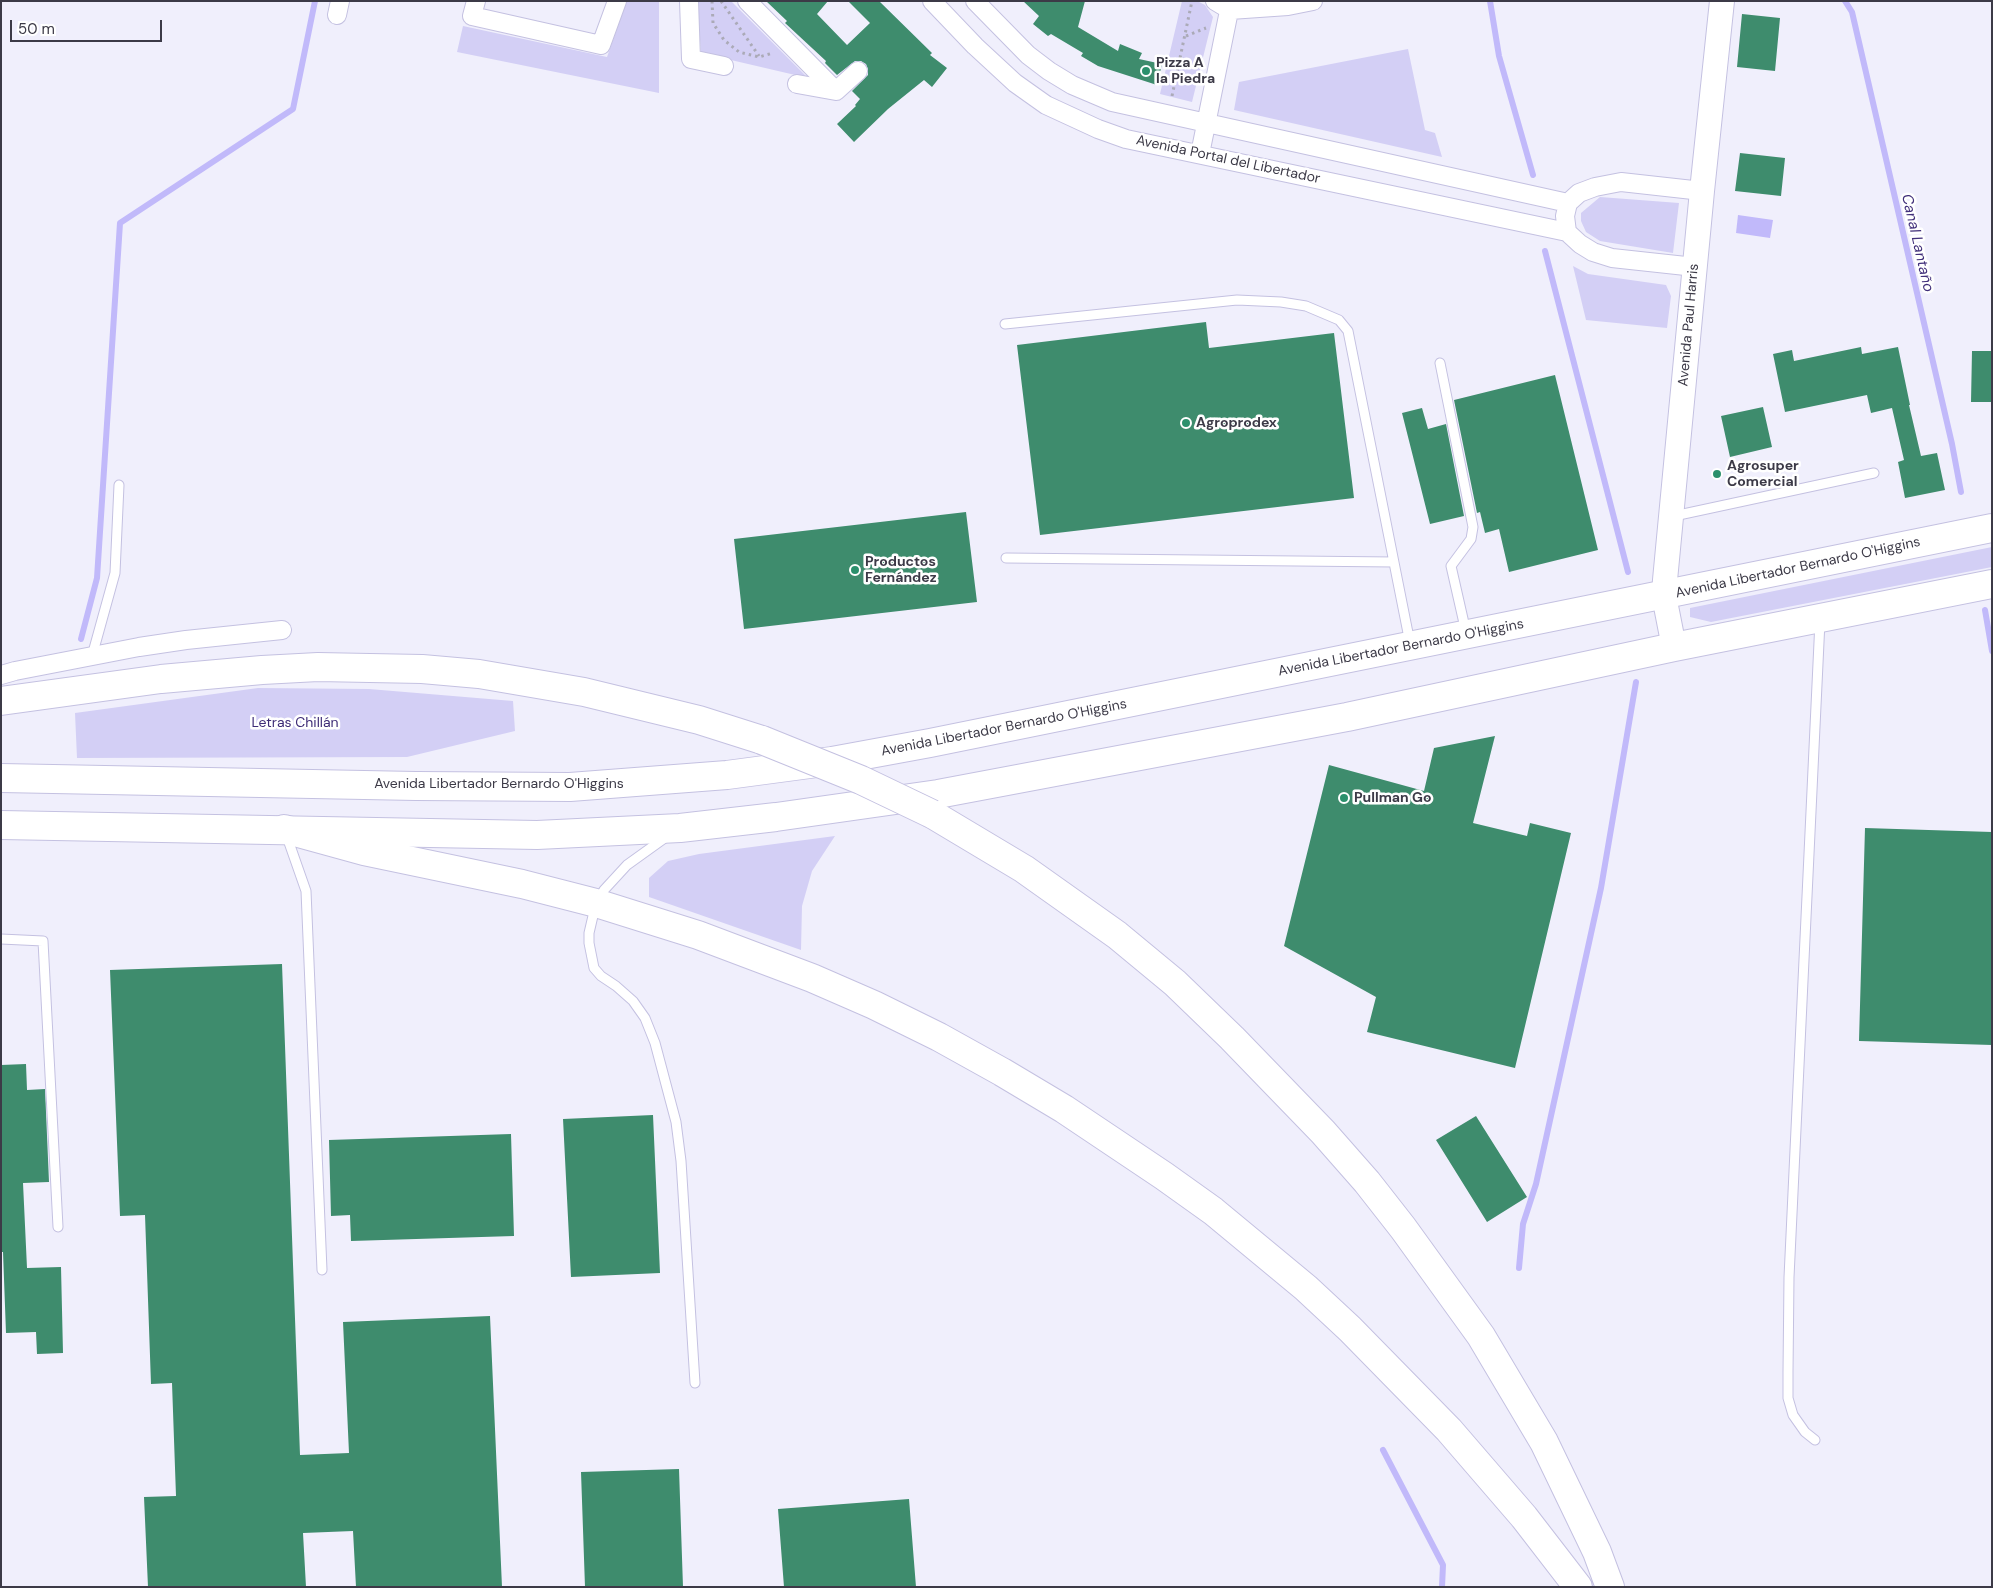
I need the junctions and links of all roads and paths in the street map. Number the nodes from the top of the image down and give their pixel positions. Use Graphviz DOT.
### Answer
graph roads {
  1 [pos="476,1"];
  2 [pos="617,1"];
  3 [pos="689,1"];
  4 [pos="712,1"];
  5 [pos="720,1"];
  6 [pos="747,1"];
  7 [pos="932,1"];
  8 [pos="975,1"];
  9 [pos="1192,1"];
  10 [pos="1312,1"];
  11 [pos="1722,1"];
  12 [pos="1225,4"];
  13 [pos="786,41"];
  14 [pos="759,57"];
  15 [pos="724,66"];
  16 [pos="858,71"];
  17 [pos="797,84"];
  18 [pos="836,91"];
  19 [pos="1171,102"];
  20 [pos="1206,124"];
  21 [pos="1200,154"];
  22 [pos="1702,191"];
  23 [pos="1568,203"];
  24 [pos="1567,232"];
  25 [pos="1695,267"];
  26 [pos="1005,324"];
  27 [pos="1440,364"];
  28 [pos="1874,473"];
  29 [pos="119,485"];
  30 [pos="1671,517"];
  31 [pos="1992,528"];
  32 [pos="1006,558"];
  33 [pos="1394,562"];
  34 [pos="1992,584"];
  35 [pos="1664,596"];
  36 [pos="1820,618"];
  37 [pos="282,630"];
  38 [pos="1466,635"];
  39 [pos="1411,646"];
  40 [pos="1674,647"];
  41 [pos="92,656"];
  42 [pos="1,676"];
  43 [pos="1,701"];
  44 [pos="1,778"];
  45 [pos="1,825"];
  46 [pos="680,828"];
  47 [pos="284,829"];
  48 [pos="596,903"];
  49 [pos="1,939"];
  50 [pos="58,1227"];
  51 [pos="322,1270"];
  52 [pos="695,1383"];
  53 [pos="1815,1440"];
  54 [pos="1578,1587"];
  55 [pos="1610,1587"];
  1 -- 2 [label="street"];
  3 -- 15 [label="street"];
  4 -- 14 [label="path"];
  5 -- 14 [label="path"];
  6 -- 13 [label="street"];
  7 -- 21 [label="street, Avenida Portal del Libertador"];
  8 -- 20 [label="street"];
  9 -- 19 [label="path"];
  10 -- 12 [label="street"];
  11 -- 22 [label="main road, Avenida Paul Harris"];
  12 -- 20 [label="street"];
  13 -- 14 [label="path"];
  13 -- 18 [label="street"];
  16 -- 18 [label="street"];
  17 -- 18 [label="street"];
  20 -- 21 [label="street"];
  20 -- 23 [label="street"];
  21 -- 24 [label="street, Avenida Portal del Libertador"];
  22 -- 23 [label="street"];
  22 -- 25 [label="main road, Avenida Paul Harris"];
  23 -- 24 [label="street"];
  24 -- 25 [label="street, Avenida Portal del Libertador"];
  25 -- 30 [label="main road, Avenida Paul Harris"];
  26 -- 33 [label="lane"];
  27 -- 38 [label="lane"];
  28 -- 30 [label="lane"];
  29 -- 41 [label="lane"];
  30 -- 35 [label="main road, Avenida Paul Harris"];
  31 -- 35 [label="main road, Avenida Libertador Bernardo O'Higgins"];
  32 -- 33 [label="lane"];
  33 -- 39 [label="lane"];
  34 -- 36 [label="main road"];
  35 -- 38 [label="main road, Avenida Libertador Bernardo O'Higgins"];
  35 -- 40 [label="main road, Avenida Paul Harris"];
  36 -- 40 [label="main road"];
  36 -- 53 [label="lane"];
  37 -- 41 [label="street"];
  38 -- 39 [label="main road, Avenida Libertador Bernardo O'Higgins"];
  39 -- 44 [label="main road, Avenida Libertador Bernardo O'Higgins"];
  40 -- 46 [label="main road"];
  41 -- 42 [label="street"];
  43 -- 55 [label="main road, bridge"];
  45 -- 47 [label="main road"];
  46 -- 47 [label="main road"];
  46 -- 48 [label="lane"];
  47 -- 48 [label="main road"];
  47 -- 51 [label="lane"];
  48 -- 52 [label="lane"];
  48 -- 54 [label="main road"];
  49 -- 50 [label="lane"];
}
